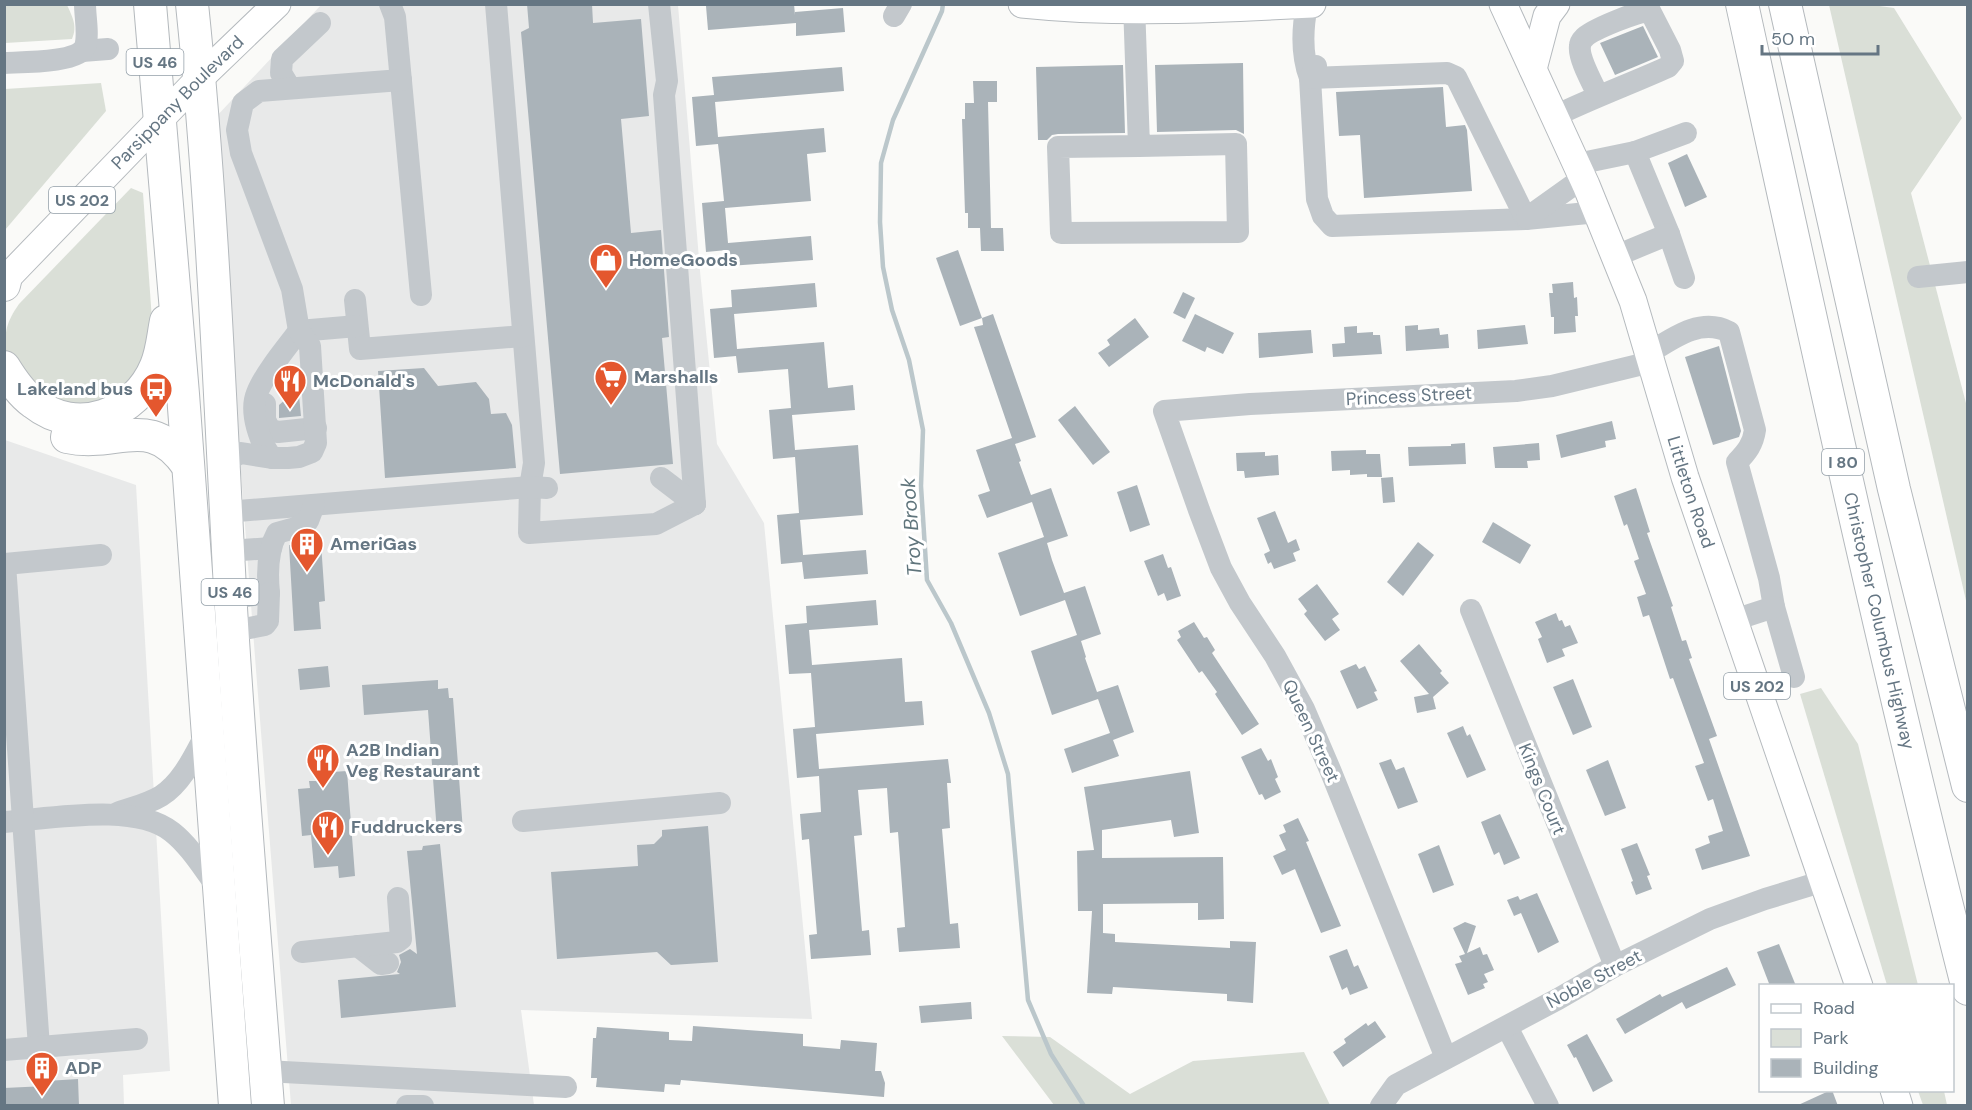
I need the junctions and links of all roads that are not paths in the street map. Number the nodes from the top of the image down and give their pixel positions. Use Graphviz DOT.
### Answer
graph roads {
  1 [pos="150,4"];
  2 [pos="192,4"];
  3 [pos="277,4"];
  4 [pos="390,4"];
  5 [pos="496,4"];
  6 [pos="659,4"];
  7 [pos="1022,4"];
  8 [pos="1312,4"];
  9 [pos="1503,4"];
  10 [pos="1556,4"];
  11 [pos="1742,4"];
  12 [pos="1785,4"];
  13 [pos="1292,5"];
  14 [pos="84,6"];
  15 [pos="1134,6"];
  16 [pos="1170,7"];
  17 [pos="320,23"];
  18 [pos="108,49"];
  19 [pos="82,51"];
  20 [pos="4,63"];
  21 [pos="1533,69"];
  22 [pos="200,78"];
  23 [pos="1310,78"];
  24 [pos="401,80"];
  25 [pos="290,88"];
  26 [pos="1598,95"];
  27 [pos="1555,116"];
  28 [pos="160,119"];
  29 [pos="1686,133"];
  30 [pos="1139,146"];
  31 [pos="1635,152"];
  32 [pos="1580,171"];
  33 [pos="1598,212"];
  34 [pos="1526,219"];
  35 [pos="1669,234"];
  36 [pos="1616,256"];
  37 [pos="171,260"];
  38 [pos="1968,272"];
  39 [pos="1918,277"];
  40 [pos="1684,278"];
  41 [pos="5,282"];
  42 [pos="420,295"];
  43 [pos="355,300"];
  44 [pos="357,326"];
  45 [pos="299,331"];
  46 [pos="524,336"];
  47 [pos="1650,357"];
  48 [pos="278,366"];
  49 [pos="4,367"];
  50 [pos="312,381"];
  51 [pos="4,398"];
  52 [pos="1164,411"];
  53 [pos="16,412"];
  54 [pos="316,428"];
  55 [pos="272,458"];
  56 [pos="188,466"];
  57 [pos="224,466"];
  58 [pos="661,478"];
  59 [pos="538,488"];
  60 [pos="314,504"];
  61 [pos="695,504"];
  62 [pos="226,512"];
  63 [pos="271,548"];
  64 [pos="228,551"];
  65 [pos="101,555"];
  66 [pos="269,593"];
  67 [pos="231,598"];
  68 [pos="1774,607"];
  69 [pos="1471,610"];
  70 [pos="1734,620"];
  71 [pos="233,631"];
  72 [pos="1794,677"];
  73 [pos="207,732"];
  74 [pos="1968,786"];
  75 [pos="720,803"];
  76 [pos="112,814"];
  77 [pos="523,821"];
  78 [pos="14,822"];
  79 [pos="1824,881"];
  80 [pos="219,889"];
  81 [pos="399,898"];
  82 [pos="358,946"];
  83 [pos="302,952"];
  84 [pos="388,963"];
  85 [pos="1615,966"];
  86 [pos="1857,984"];
  87 [pos="1968,989"];
  88 [pos="1507,1027"];
  89 [pos="137,1039"];
  90 [pos="39,1047"];
  91 [pos="4,1050"];
  92 [pos="1446,1058"];
  93 [pos="265,1071"];
  94 [pos="566,1088"];
  95 [pos="235,1106"];
  96 [pos="268,1106"];
  97 [pos="407,1106"];
  98 [pos="423,1106"];
  99 [pos="1381,1106"];
  100 [pos="1548,1106"];
  1 -- 28 [label="highway, US 46"];
  2 -- 22 [label="highway, US 46"];
  3 -- 22 [label="main road, Parsippany Boulevard / US 202"];
  4 -- 24 [label="street"];
  5 -- 46 [label="street"];
  6 -- 61 [label="street"];
  7 -- 15 [label="main road"];
  8 -- 13 [label="main road"];
  9 -- 21 [label="main road, Littleton Road / US 202"];
  10 -- 21 [label="main road"];
  11 -- 87 [label="highway, Christopher Columbus Highway / I 80"];
  12 -- 74 [label="highway, I 80"];
  13 -- 16 [label="main road"];
  13 -- 23 [label="street"];
  14 -- 19 [label="street"];
  15 -- 16 [label="main road"];
  15 -- 30 [label="street"];
  17 -- 25 [label="street"];
  18 -- 19 [label="street"];
  19 -- 20 [label="street"];
  21 -- 27 [label="main road, Littleton Road / US 202"];
  22 -- 28 [label="main road, Parsippany Boulevard / US 202"];
  22 -- 57 [label="highway, US 46"];
  23 -- 34 [label="street"];
  23 -- 34 [label="street"];
  24 -- 25 [label="street"];
  24 -- 42 [label="street"];
  25 -- 45 [label="street"];
  26 -- 26 [label="street"];
  26 -- 27 [label="street"];
  27 -- 32 [label="main road, Littleton Road / US 202"];
  28 -- 37 [label="highway, US 46"];
  28 -- 41 [label="main road, Parsippany Boulevard / US 202"];
  29 -- 31 [label="street"];
  30 -- 30 [label="street"];
  31 -- 32 [label="street"];
  31 -- 35 [label="street"];
  32 -- 33 [label="main road, Littleton Road / US 202"];
  32 -- 34 [label="street"];
  33 -- 34 [label="street"];
  33 -- 36 [label="main road, Littleton Road / US 202"];
  35 -- 36 [label="street"];
  35 -- 40 [label="street"];
  36 -- 47 [label="main road, Littleton Road / US 202"];
  37 -- 49 [label="highway"];
  37 -- 56 [label="highway, US 46"];
  38 -- 39 [label="street"];
  43 -- 44 [label="street"];
  44 -- 45 [label="street"];
  44 -- 46 [label="street"];
  45 -- 48 [label="street"];
  45 -- 50 [label="street"];
  46 -- 59 [label="street"];
  47 -- 52 [label="street, Princess Street"];
  47 -- 68 [label="street, Princess Street"];
  47 -- 70 [label="main road, Littleton Road / US 202"];
  48 -- 50 [label="street"];
  48 -- 54 [label="street"];
  48 -- 55 [label="street"];
  50 -- 54 [label="street"];
  51 -- 53 [label="highway"];
  52 -- 92 [label="street, Queen Street"];
  53 -- 56 [label="highway"];
  54 -- 55 [label="street"];
  55 -- 57 [label="street"];
  56 -- 73 [label="highway, US 46"];
  57 -- 62 [label="highway, US 46"];
  58 -- 61 [label="street"];
  59 -- 60 [label="street"];
  59 -- 61 [label="street"];
  60 -- 62 [label="street"];
  60 -- 63 [label="street"];
  62 -- 64 [label="highway, US 46"];
  63 -- 64 [label="street"];
  63 -- 66 [label="street"];
  64 -- 67 [label="highway, US 46"];
  65 -- 78 [label="street"];
  66 -- 67 [label="street"];
  66 -- 71 [label="street"];
  67 -- 71 [label="highway, US 46"];
  68 -- 70 [label="street"];
  68 -- 72 [label="street"];
  69 -- 85 [label="street, Kings Court"];
  70 -- 79 [label="main road, Littleton Road / US 202"];
  71 -- 93 [label="highway, US 46"];
  73 -- 76 [label="street"];
  73 -- 80 [label="highway, US 46"];
  75 -- 77 [label="street"];
  76 -- 78 [label="street"];
  76 -- 80 [label="street"];
  78 -- 90 [label="street"];
  79 -- 85 [label="street, Noble Street"];
  79 -- 86 [label="main road, Littleton Road / US 202"];
  80 -- 95 [label="highway, US 46"];
  81 -- 82 [label="street"];
  82 -- 83 [label="street"];
  82 -- 84 [label="street"];
  85 -- 88 [label="street, Noble Street"];
  88 -- 92 [label="street, Noble Street"];
  88 -- 100 [label="street"];
  89 -- 90 [label="street"];
  90 -- 91 [label="street"];
  92 -- 99 [label="street, Noble Street"];
  93 -- 94 [label="street"];
  93 -- 96 [label="highway, US 46"];
  97 -- 98 [label="street"];
}
